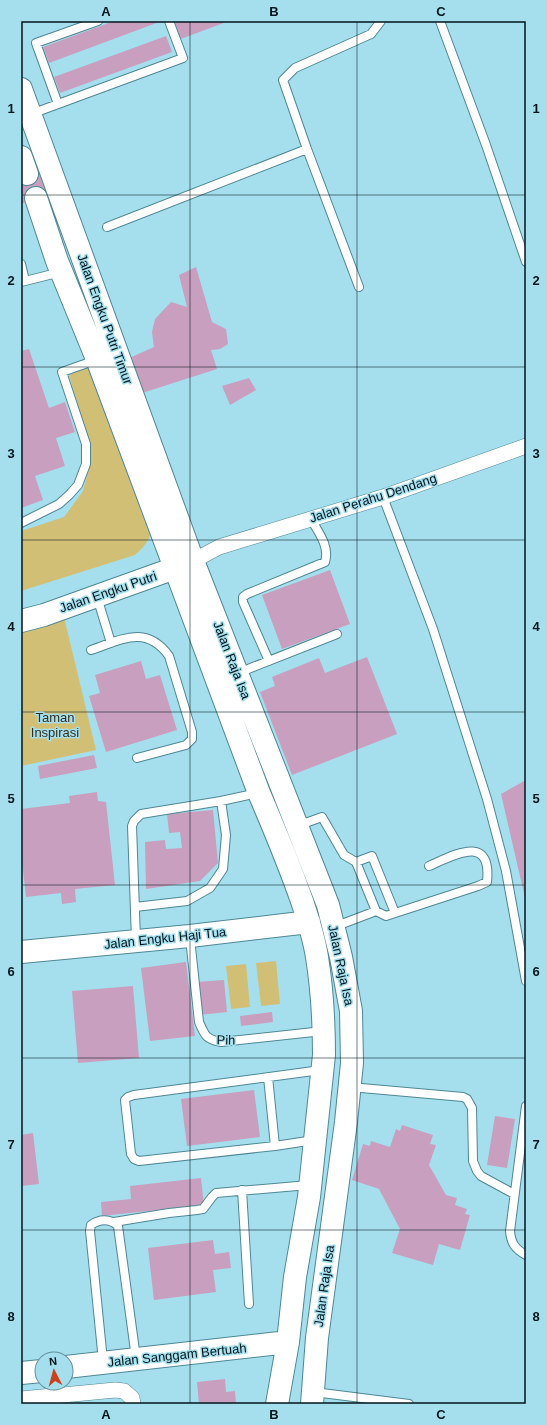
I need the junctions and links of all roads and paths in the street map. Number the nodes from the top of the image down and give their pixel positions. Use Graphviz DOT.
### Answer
graph roads {
  1 [pos="98,21"];
  2 [pos="169,21"];
  3 [pos="381,21"];
  4 [pos="440,21"];
  5 [pos="21,89"];
  6 [pos="58,104"];
  7 [pos="30,114"];
  8 [pos="307,149"];
  9 [pos="36,198"];
  10 [pos="107,227"];
  11 [pos="526,262"];
  12 [pos="21,264"];
  13 [pos="62,272"];
  14 [pos="23,282"];
  15 [pos="359,287"];
  16 [pos="97,360"];
  17 [pos="526,446"];
  18 [pos="383,497"];
  19 [pos="311,519"];
  20 [pos="21,523"];
  21 [pos="182,558"];
  22 [pos="97,596"];
  23 [pos="21,607"];
  24 [pos="21,621"];
  25 [pos="337,634"];
  26 [pos="111,643"];
  27 [pos="91,650"];
  28 [pos="269,661"];
  29 [pos="237,674"];
  30 [pos="137,758"];
  31 [pos="259,793"];
  32 [pos="221,801"];
  33 [pos="297,826"];
  34 [pos="356,862"];
  35 [pos="429,866"];
  36 [pos="135,907"];
  37 [pos="376,911"];
  38 [pos="395,913"];
  39 [pos="309,922"];
  40 [pos="333,927"];
  41 [pos="190,936"];
  42 [pos="136,940"];
  43 [pos="21,952"];
  44 [pos="526,981"];
  45 [pos="324,1031"];
  46 [pos="321,1070"];
  47 [pos="268,1077"];
  48 [pos="349,1087"];
  49 [pos="526,1106"];
  50 [pos="315,1140"];
  51 [pos="275,1146"];
  52 [pos="242,1190"];
  53 [pos="309,1191"];
  54 [pos="514,1194"];
  55 [pos="336,1201"];
  56 [pos="114,1222"];
  57 [pos="526,1255"];
  58 [pos="249,1304"];
  59 [pos="288,1342"];
  60 [pos="136,1359"];
  61 [pos="103,1362"];
  62 [pos="74,1366"];
  63 [pos="34,1371"];
  64 [pos="21,1373"];
  65 [pos="312,1398"];
  66 [pos="21,1399"];
  67 [pos="133,1404"];
  68 [pos="277,1404"];
  69 [pos="409,1404"];
  1 -- 6 [label="lane"];
  2 -- 6 [label="lane"];
  3 -- 8 [label="lane"];
  4 -- 11 [label="lane"];
  5 -- 7 [label="main road, Jalan Engku Putri Timur"];
  6 -- 7 [label="lane"];
  7 -- 21 [label="main road, Jalan Engku Putri Timur"];
  8 -- 10 [label="lane"];
  8 -- 15 [label="lane"];
  9 -- 13 [label="main road, Jalan Engku Putri Timur"];
  12 -- 14 [label="lane"];
  13 -- 14 [label="lane"];
  13 -- 16 [label="main road, Jalan Engku Putri Timur"];
  16 -- 20 [label="lane"];
  16 -- 21 [label="main road, Jalan Engku Putri Timur"];
  17 -- 18 [label="street, Jalan Perahu Dendang"];
  18 -- 19 [label="street, Jalan Perahu Dendang"];
  18 -- 44 [label="lane"];
  19 -- 21 [label="street, Jalan Perahu Dendang"];
  19 -- 28 [label="lane"];
  21 -- 22 [label="main road, Jalan Engku Putri"];
  21 -- 23 [label="main road, Jalan Engku Putri"];
  21 -- 29 [label="main road, Jalan Raja Isa"];
  21 -- 31 [label="main road, Jalan Raja Isa"];
  22 -- 24 [label="main road, Jalan Engku Putri"];
  22 -- 26 [label="lane"];
  25 -- 28 [label="lane"];
  26 -- 27 [label="lane"];
  26 -- 30 [label="lane"];
  28 -- 29 [label="lane"];
  29 -- 33 [label="main road, Jalan Raja Isa"];
  31 -- 32 [label="lane"];
  31 -- 39 [label="main road, Jalan Raja Isa"];
  32 -- 36 [label="lane"];
  32 -- 36 [label="lane"];
  33 -- 34 [label="lane"];
  33 -- 40 [label="main road, Jalan Raja Isa"];
  34 -- 37 [label="lane"];
  34 -- 38 [label="lane"];
  35 -- 38 [label="lane"];
  36 -- 42 [label="lane"];
  37 -- 38 [label="lane"];
  37 -- 40 [label="lane"];
  39 -- 41 [label="main road, Jalan Engku Haji Tua"];
  39 -- 45 [label="main road, Jalan Raja Isa"];
  40 -- 48 [label="main road, Jalan Raja Isa"];
  41 -- 42 [label="main road, Jalan Engku Haji Tua"];
  41 -- 45 [label="lane, Pih"];
  42 -- 43 [label="main road, Jalan Engku Haji Tua"];
  45 -- 46 [label="main road, Jalan Raja Isa"];
  46 -- 47 [label="lane"];
  46 -- 50 [label="main road, Jalan Raja Isa"];
  47 -- 51 [label="lane"];
  47 -- 51 [label="lane"];
  48 -- 54 [label="lane"];
  48 -- 55 [label="main road, Jalan Raja Isa"];
  49 -- 54 [label="lane"];
  50 -- 51 [label="lane"];
  50 -- 53 [label="main road, Jalan Raja Isa"];
  52 -- 53 [label="lane"];
  52 -- 56 [label="lane"];
  52 -- 58 [label="lane"];
  53 -- 55 [label="main road"];
  53 -- 59 [label="main road, Jalan Raja Isa"];
  54 -- 57 [label="lane"];
  55 -- 65 [label="main road, Jalan Raja Isa"];
  56 -- 60 [label="lane"];
  56 -- 61 [label="lane"];
  59 -- 60 [label="main road, Jalan Sanggam Bertuah"];
  59 -- 68 [label="main road, Jalan Raja Isa"];
  60 -- 61 [label="main road, Jalan Sanggam Bertuah"];
  61 -- 62 [label="main road, Jalan Sanggam Bertuah"];
  63 -- 64 [label="main road"];
  65 -- 69 [label="lane"];
  66 -- 67 [label="street"];
}
